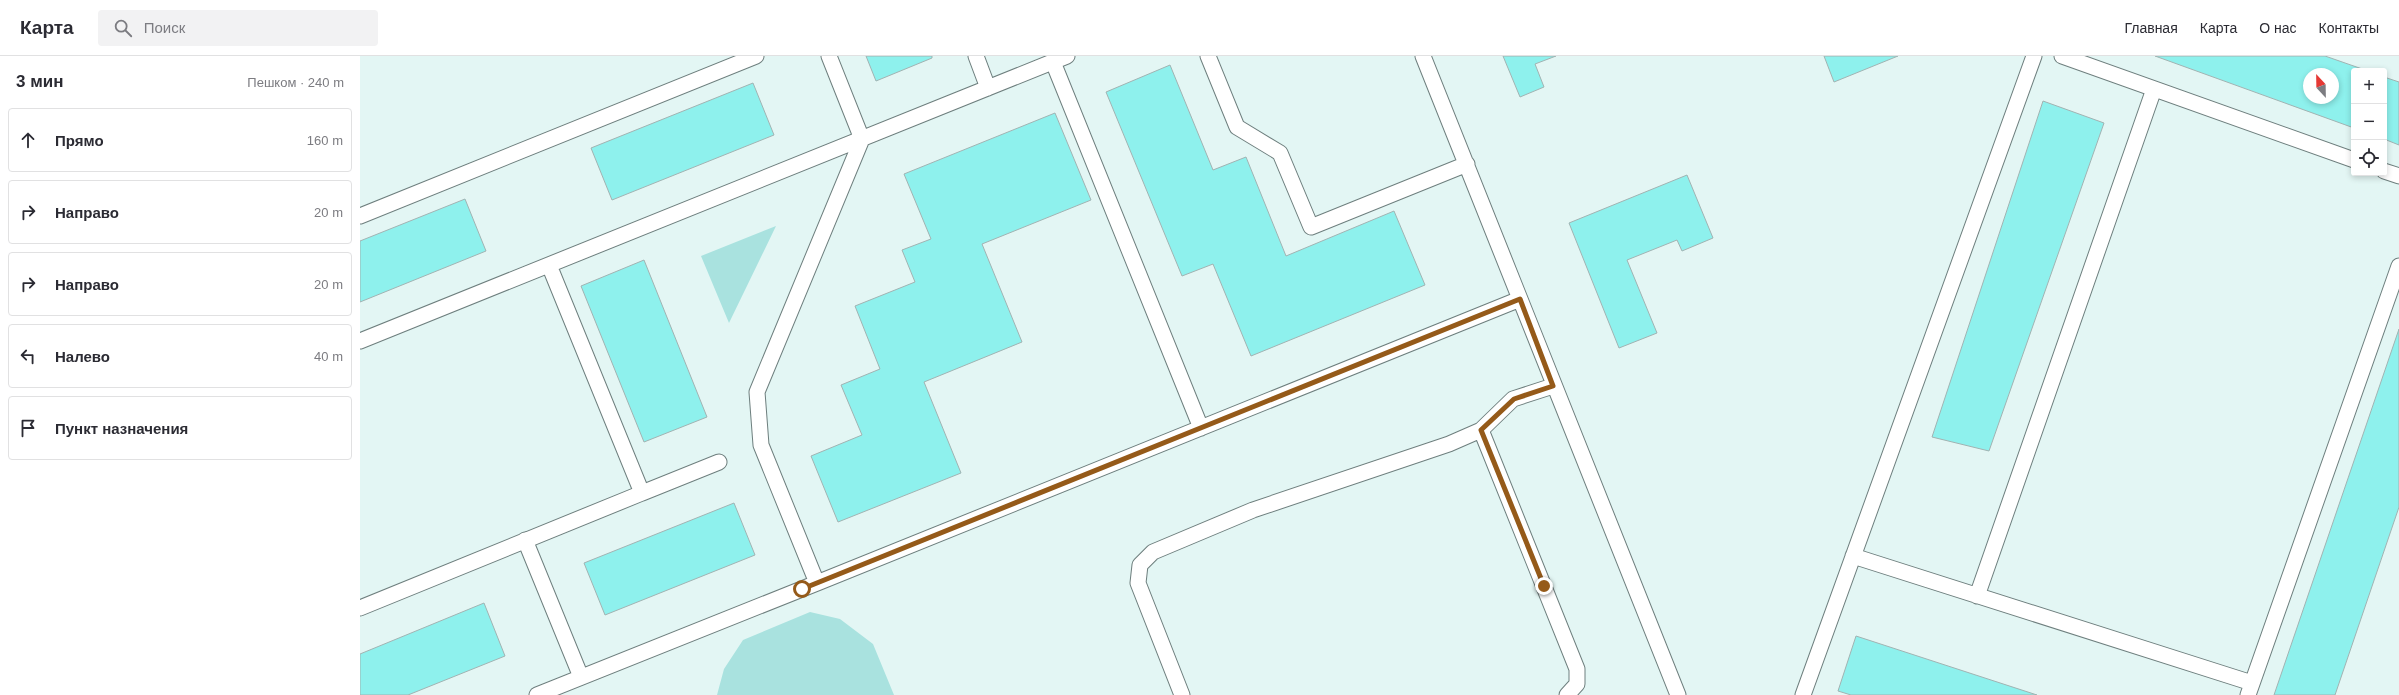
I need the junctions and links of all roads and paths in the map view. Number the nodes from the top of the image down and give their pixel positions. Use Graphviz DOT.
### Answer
graph roads {
  1 [pos="756,56"];
  2 [pos="829,56"];
  3 [pos="976,56"];
  4 [pos="1208,56"];
  5 [pos="1423,56"];
  6 [pos="2034,56"];
  7 [pos="2062,56"];
  8 [pos="1060,59"];
  9 [pos="988,88"];
  10 [pos="2154,89"];
  11 [pos="862,139"];
  12 [pos="2351,159"];
  13 [pos="1467,164"];
  14 [pos="2387,172"];
  15 [pos="2399,176"];
  16 [pos="360,216"];
  17 [pos="549,265"];
  18 [pos="2399,266"];
  19 [pos="1520,299"];
  20 [pos="360,341"];
  21 [pos="1553,386"];
  22 [pos="1202,428"];
  23 [pos="1481,430"];
  24 [pos="719,462"];
  25 [pos="642,493"];
  26 [pos="526,540"];
  27 [pos="1853,556"];
  28 [pos="817,584"];
  29 [pos="1977,596"];
  30 [pos="360,608"];
  31 [pos="581,677"];
  32 [pos="2250,689"];
  33 [pos="537,695"];
  34 [pos="1182,695"];
  35 [pos="1567,695"];
  36 [pos="1678,695"];
  37 [pos="1803,695"];
  1 -- 16 [label="lane"];
  2 -- 11 [label="lane"];
  3 -- 9 [label="lane"];
  4 -- 13 [label="lane"];
  5 -- 13 [label="lane"];
  6 -- 27 [label="lane"];
  7 -- 10 [label="lane"];
  8 -- 9 [label="lane"];
  8 -- 22 [label="lane"];
  9 -- 11 [label="lane"];
  10 -- 12 [label="lane"];
  10 -- 29 [label="lane"];
  11 -- 17 [label="lane"];
  11 -- 28 [label="lane"];
  13 -- 19 [label="lane"];
  14 -- 15 [label="lane"];
  17 -- 20 [label="lane"];
  17 -- 25 [label="lane"];
  18 -- 32 [label="lane"];
  19 -- 21 [label="lane"];
  19 -- 22 [label="lane"];
  21 -- 23 [label="lane"];
  21 -- 36 [label="lane"];
  22 -- 28 [label="lane"];
  23 -- 34 [label="lane"];
  23 -- 35 [label="lane"];
  24 -- 25 [label="lane"];
  25 -- 26 [label="lane"];
  26 -- 30 [label="lane"];
  26 -- 31 [label="lane"];
  27 -- 29 [label="lane"];
  27 -- 37 [label="lane"];
  28 -- 31 [label="lane"];
  29 -- 32 [label="lane"];
  31 -- 33 [label="lane"];
}
